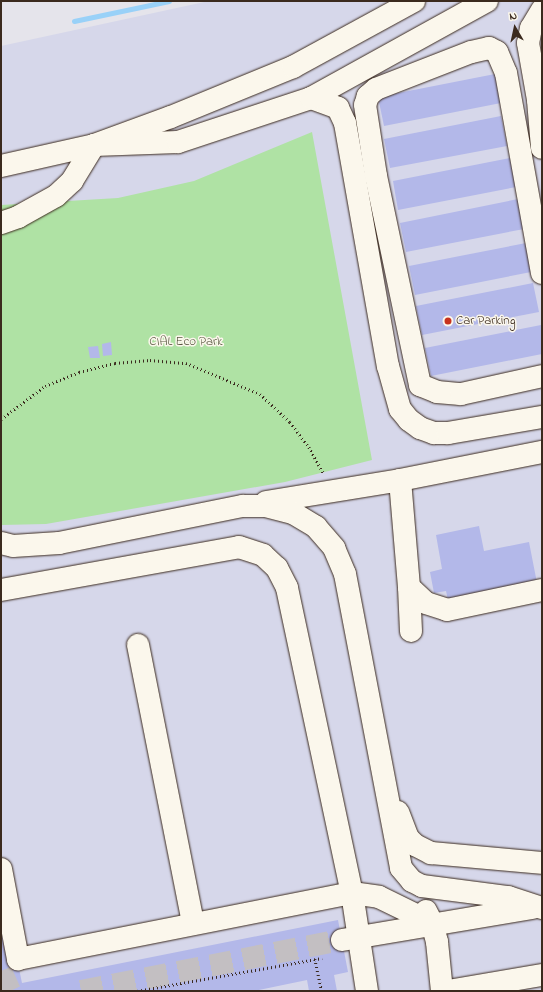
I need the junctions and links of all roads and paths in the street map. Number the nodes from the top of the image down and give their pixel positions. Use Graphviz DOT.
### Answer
graph roads {
  1 [pos="414,1"];
  2 [pos="487,1"];
  3 [pos="542,10"];
  4 [pos="506,74"];
  5 [pos="534,76"];
  6 [pos="312,98"];
  7 [pos="541,103"];
  8 [pos="94,145"];
  9 [pos="542,148"];
  10 [pos="1,166"];
  11 [pos="1,223"];
  12 [pos="388,239"];
  13 [pos="366,243"];
  14 [pos="542,273"];
  15 [pos="388,366"];
  16 [pos="542,376"];
  17 [pos="420,385"];
  18 [pos="542,417"];
  19 [pos="1,419"];
  20 [pos="542,452"];
  21 [pos="400,480"];
  22 [pos="334,491"];
  23 [pos="243,506"];
  24 [pos="1,543"];
  25 [pos="409,587"];
  26 [pos="1,590"];
  27 [pos="542,590"];
  28 [pos="411,631"];
  29 [pos="138,645"];
  30 [pos="381,764"];
  31 [pos="542,863"];
  32 [pos="1,869"];
  33 [pos="408,877"];
  34 [pos="352,893"];
  35 [pos="539,908"];
  36 [pos="432,923"];
  37 [pos="193,924"];
  38 [pos="350,939"];
  39 [pos="322,958"];
  40 [pos="315,959"];
  41 [pos="10,960"];
  42 [pos="542,975"];
  43 [pos="148,990"];
  44 [pos="136,991"];
  45 [pos="322,991"];
  46 [pos="367,991"];
  47 [pos="442,991"];
  48 [pos="448,991"];
  1 -- 8 [label="street"];
  2 -- 6 [label="street"];
  3 -- 5 [label="street"];
  4 -- 5 [label="street"];
  4 -- 12 [label="street"];
  4 -- 14 [label="street"];
  5 -- 7 [label="street"];
  6 -- 8 [label="street"];
  6 -- 13 [label="street"];
  7 -- 9 [label="street"];
  8 -- 10 [label="street"];
  8 -- 11 [label="street"];
  12 -- 13 [label="street"];
  12 -- 17 [label="street"];
  13 -- 15 [label="street"];
  15 -- 17 [label="street"];
  15 -- 18 [label="street"];
  16 -- 17 [label="street"];
  19 -- 22 [label="path"];
  20 -- 21 [label="street"];
  21 -- 22 [label="street"];
  21 -- 25 [label="street"];
  22 -- 23 [label="street"];
  23 -- 24 [label="street"];
  23 -- 30 [label="street"];
  25 -- 27 [label="street"];
  25 -- 28 [label="street"];
  26 -- 34 [label="street"];
  29 -- 37 [label="street"];
  30 -- 31 [label="street"];
  30 -- 33 [label="street"];
  32 -- 41 [label="street"];
  33 -- 35 [label="street"];
  33 -- 36 [label="street"];
  34 -- 36 [label="street"];
  34 -- 37 [label="street"];
  34 -- 38 [label="street"];
  35 -- 36 [label="street"];
  36 -- 38 [label="street"];
  36 -- 47 [label="street"];
  37 -- 41 [label="street"];
  38 -- 46 [label="street"];
  39 -- 40 [label="path"];
  40 -- 43 [label="path"];
  40 -- 45 [label="path"];
  42 -- 48 [label="street"];
  43 -- 44 [label="path"];
}
